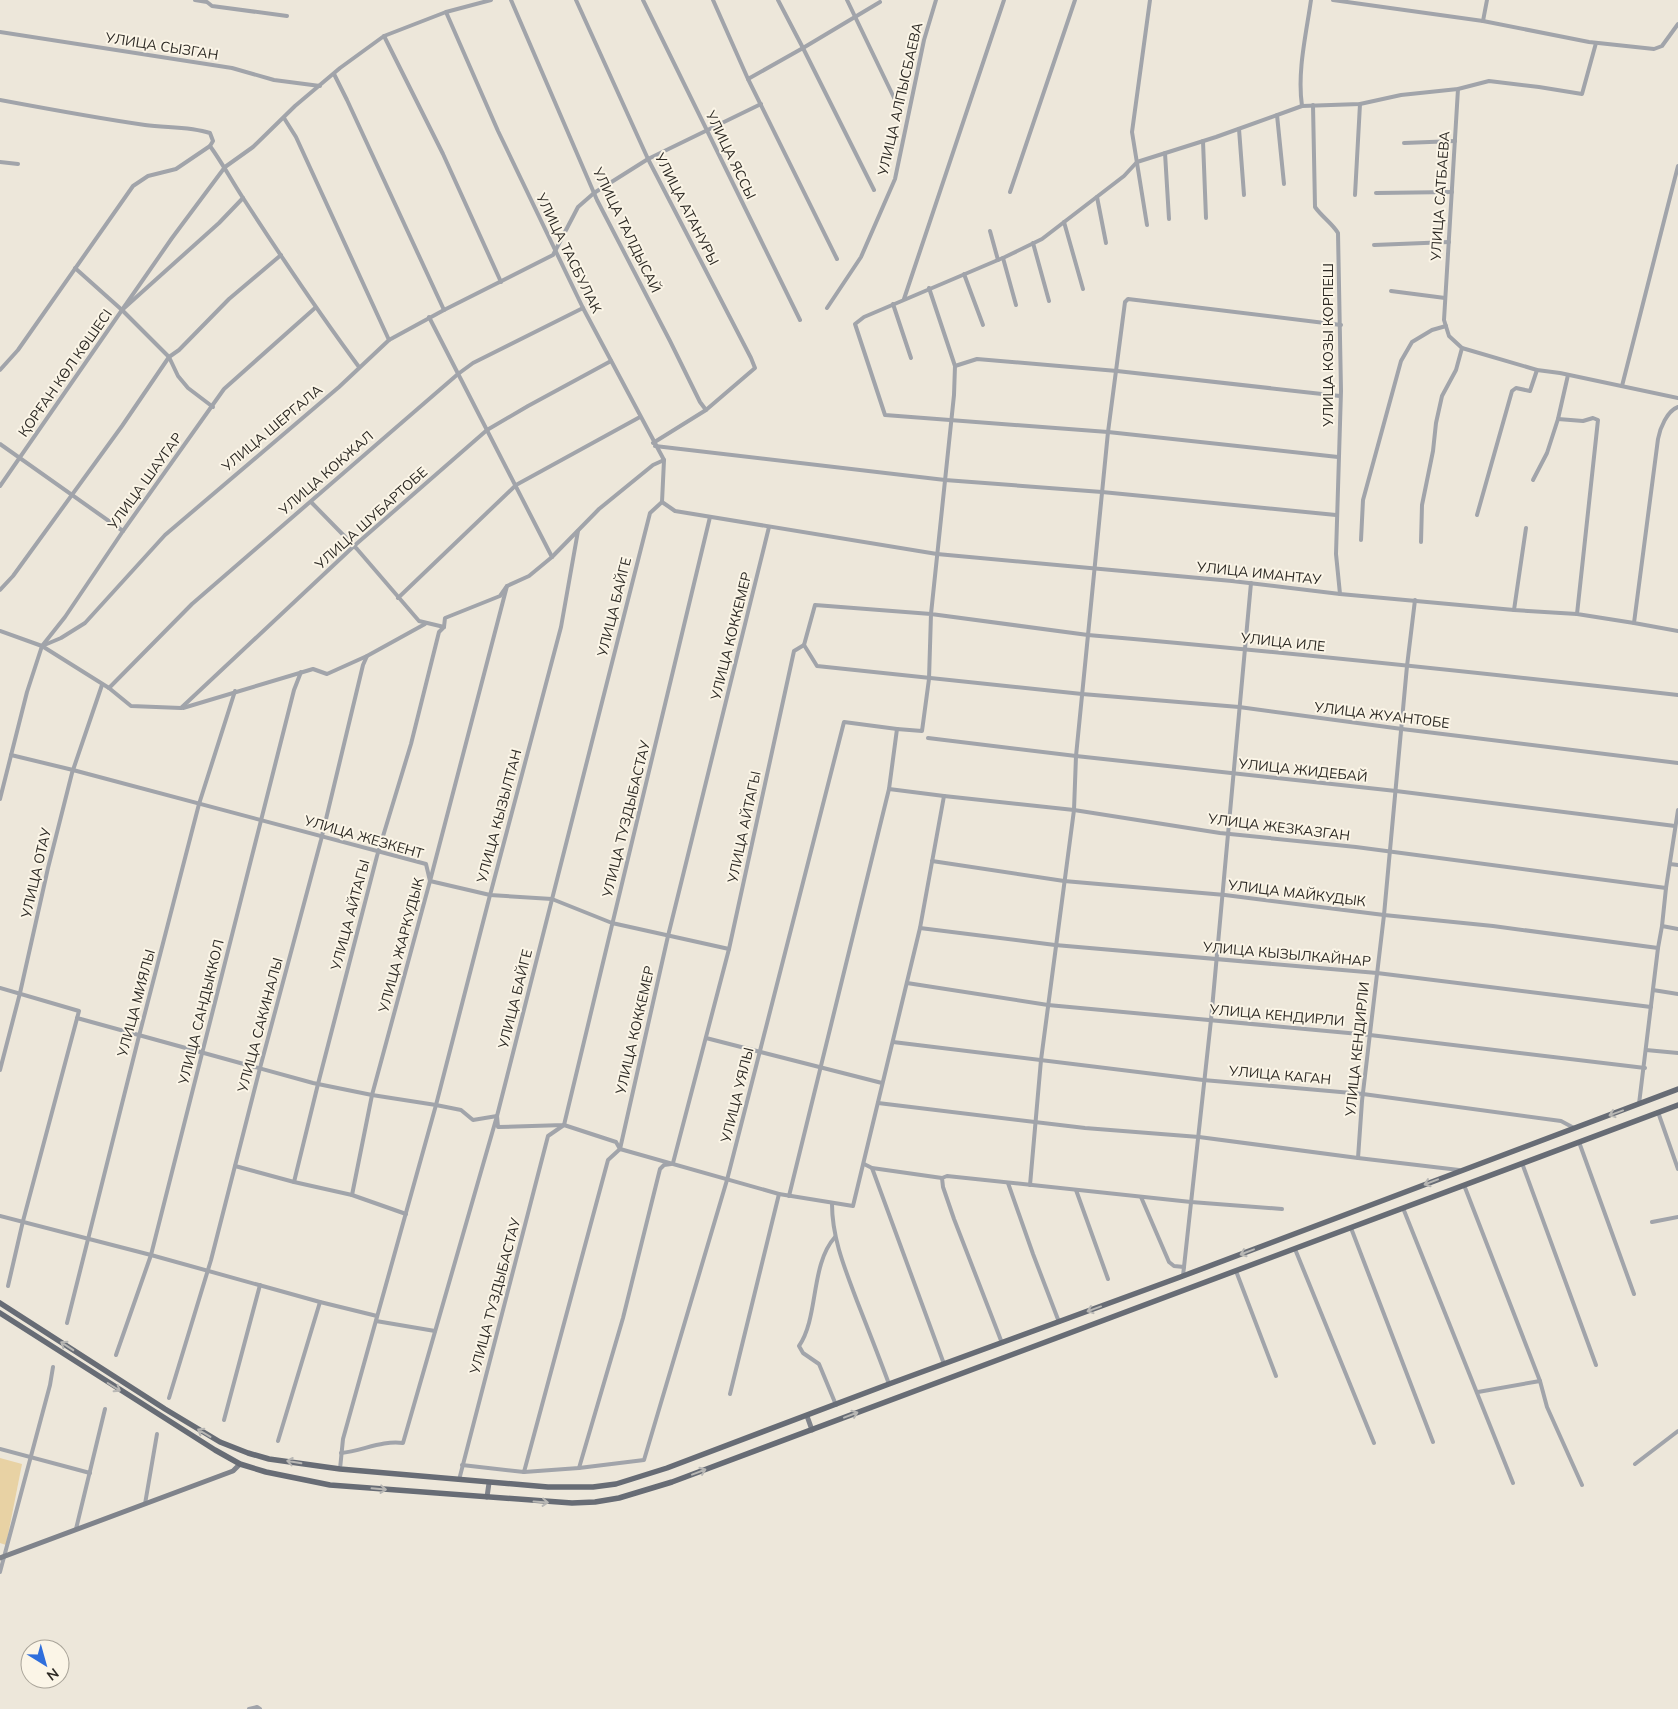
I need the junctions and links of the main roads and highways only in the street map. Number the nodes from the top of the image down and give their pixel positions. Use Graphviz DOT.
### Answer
graph roads {
  1 [pos="1678,1089"];
  2 [pos="1678,1105"];
  3 [pos="1268,1244"];
  4 [pos="1273,1257"];
  5 [pos="0,1303"];
  6 [pos="0,1313"];
  1 -- 3 [label="main road, one-way"];
  2 -- 4 [label="main road"];
  3 -- 4 [label="main road"];
  3 -- 5 [label="main road, one-way"];
  6 -- 4 [label="main road, one-way"];
}
